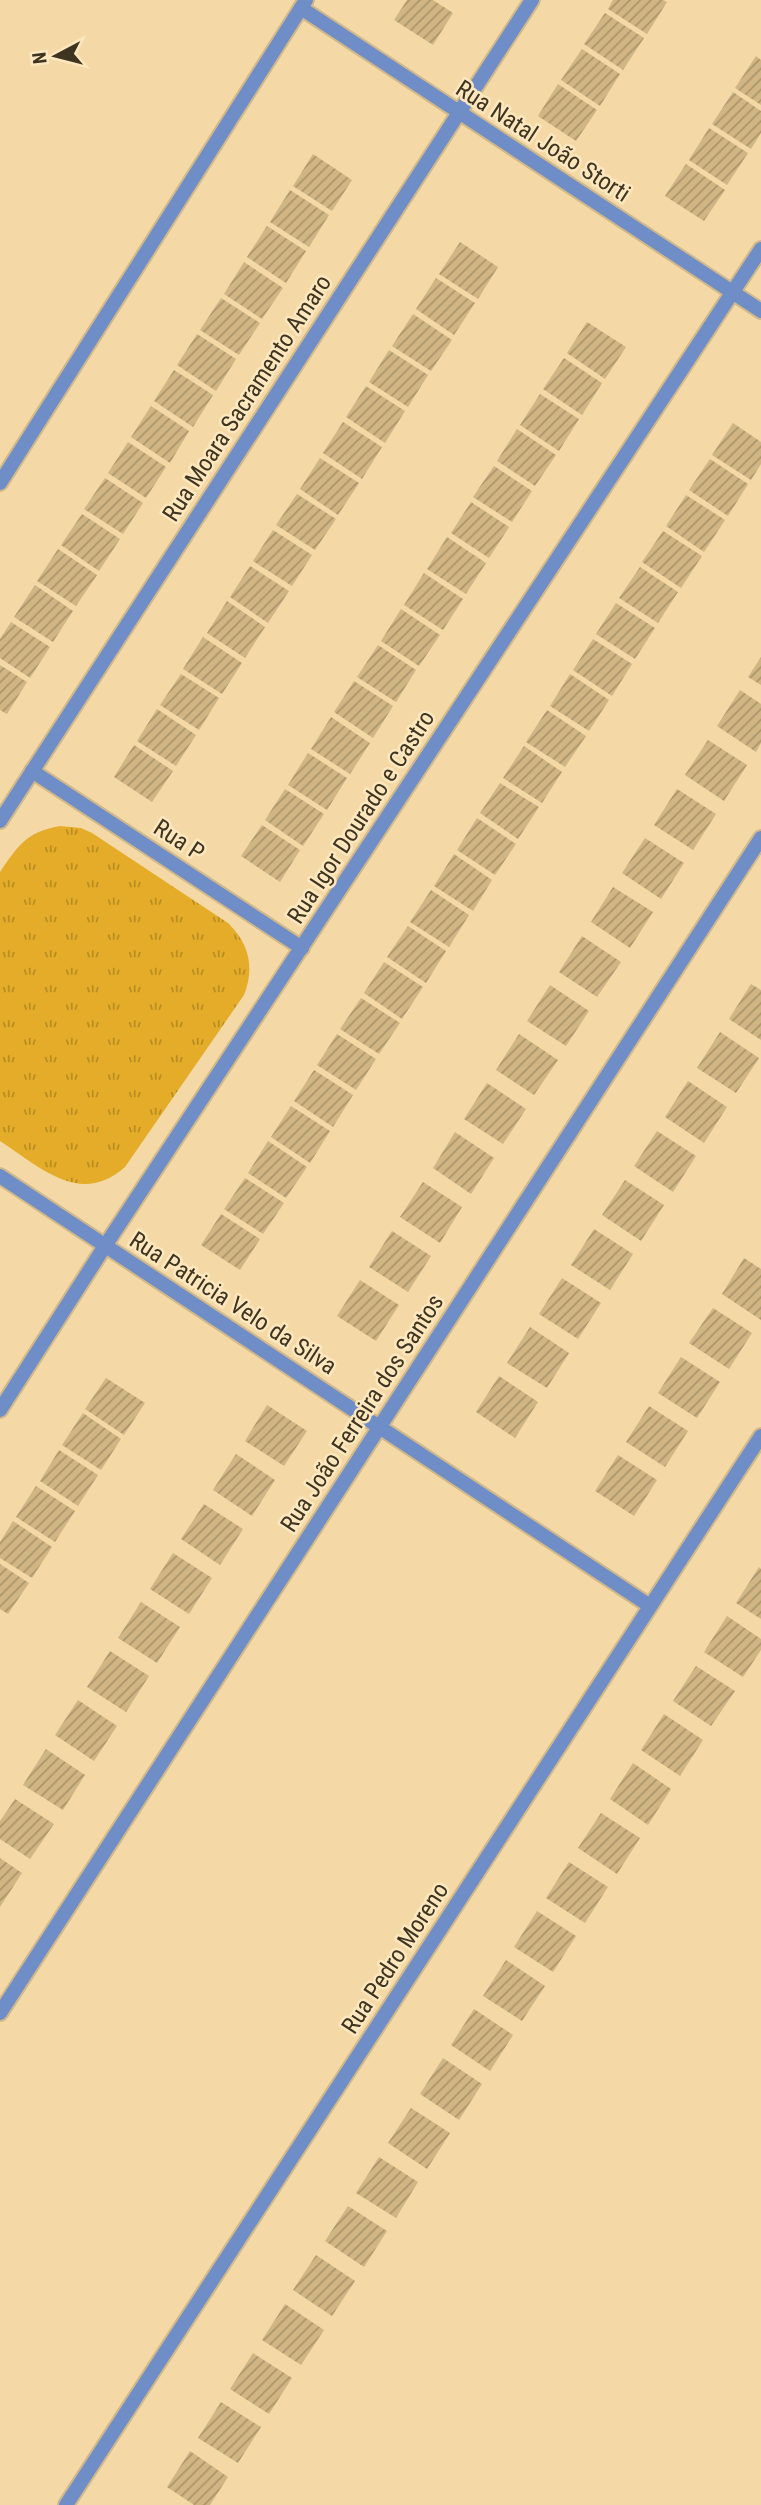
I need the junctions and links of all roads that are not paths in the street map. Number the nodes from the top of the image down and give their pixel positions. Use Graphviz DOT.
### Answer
graph roads {
  1 [pos="532,0"];
  2 [pos="304,4"];
  3 [pos="459,113"];
  4 [pos="761,249"];
  5 [pos="733,293"];
  6 [pos="761,311"];
  7 [pos="0,483"];
  8 [pos="32,771"];
  9 [pos="0,821"];
  10 [pos="761,838"];
  11 [pos="302,948"];
  12 [pos="0,1176"];
  13 [pos="105,1246"];
  14 [pos="0,1410"];
  15 [pos="380,1427"];
  16 [pos="761,1436"];
  17 [pos="650,1606"];
  18 [pos="0,2013"];
  19 [pos="66,2505"];
  1 -- 3 [label="street, Rua Moara Sacramento Amaro"];
  2 -- 3 [label="street, Rua Natal João Storti"];
  2 -- 7 [label="street"];
  3 -- 5 [label="street, Rua Natal João Storti"];
  3 -- 8 [label="street, Rua Moara Sacramento Amaro"];
  4 -- 5 [label="street, Rua Igor Dourado e Castro"];
  5 -- 6 [label="street, Rua Natal João Storti"];
  5 -- 11 [label="street, Rua Igor Dourado e Castro"];
  8 -- 9 [label="street, Rua Moara Sacramento Amaro"];
  8 -- 11 [label="street, Rua P"];
  10 -- 15 [label="street, Rua João Ferreira dos Santos"];
  11 -- 13 [label="street, Rua Igor Dourado e Castro"];
  12 -- 13 [label="street, Rua Patricia Velo da Silva"];
  13 -- 14 [label="street, Rua Igor Dourado e Castro"];
  13 -- 15 [label="street, Rua Patricia Velo da Silva"];
  15 -- 17 [label="street, Rua Patricia Velo da Silva"];
  15 -- 18 [label="street, Rua João Ferreira dos Santos"];
  16 -- 17 [label="street, Rua Pedro Moreno"];
  17 -- 19 [label="street, Rua Pedro Moreno"];
}
